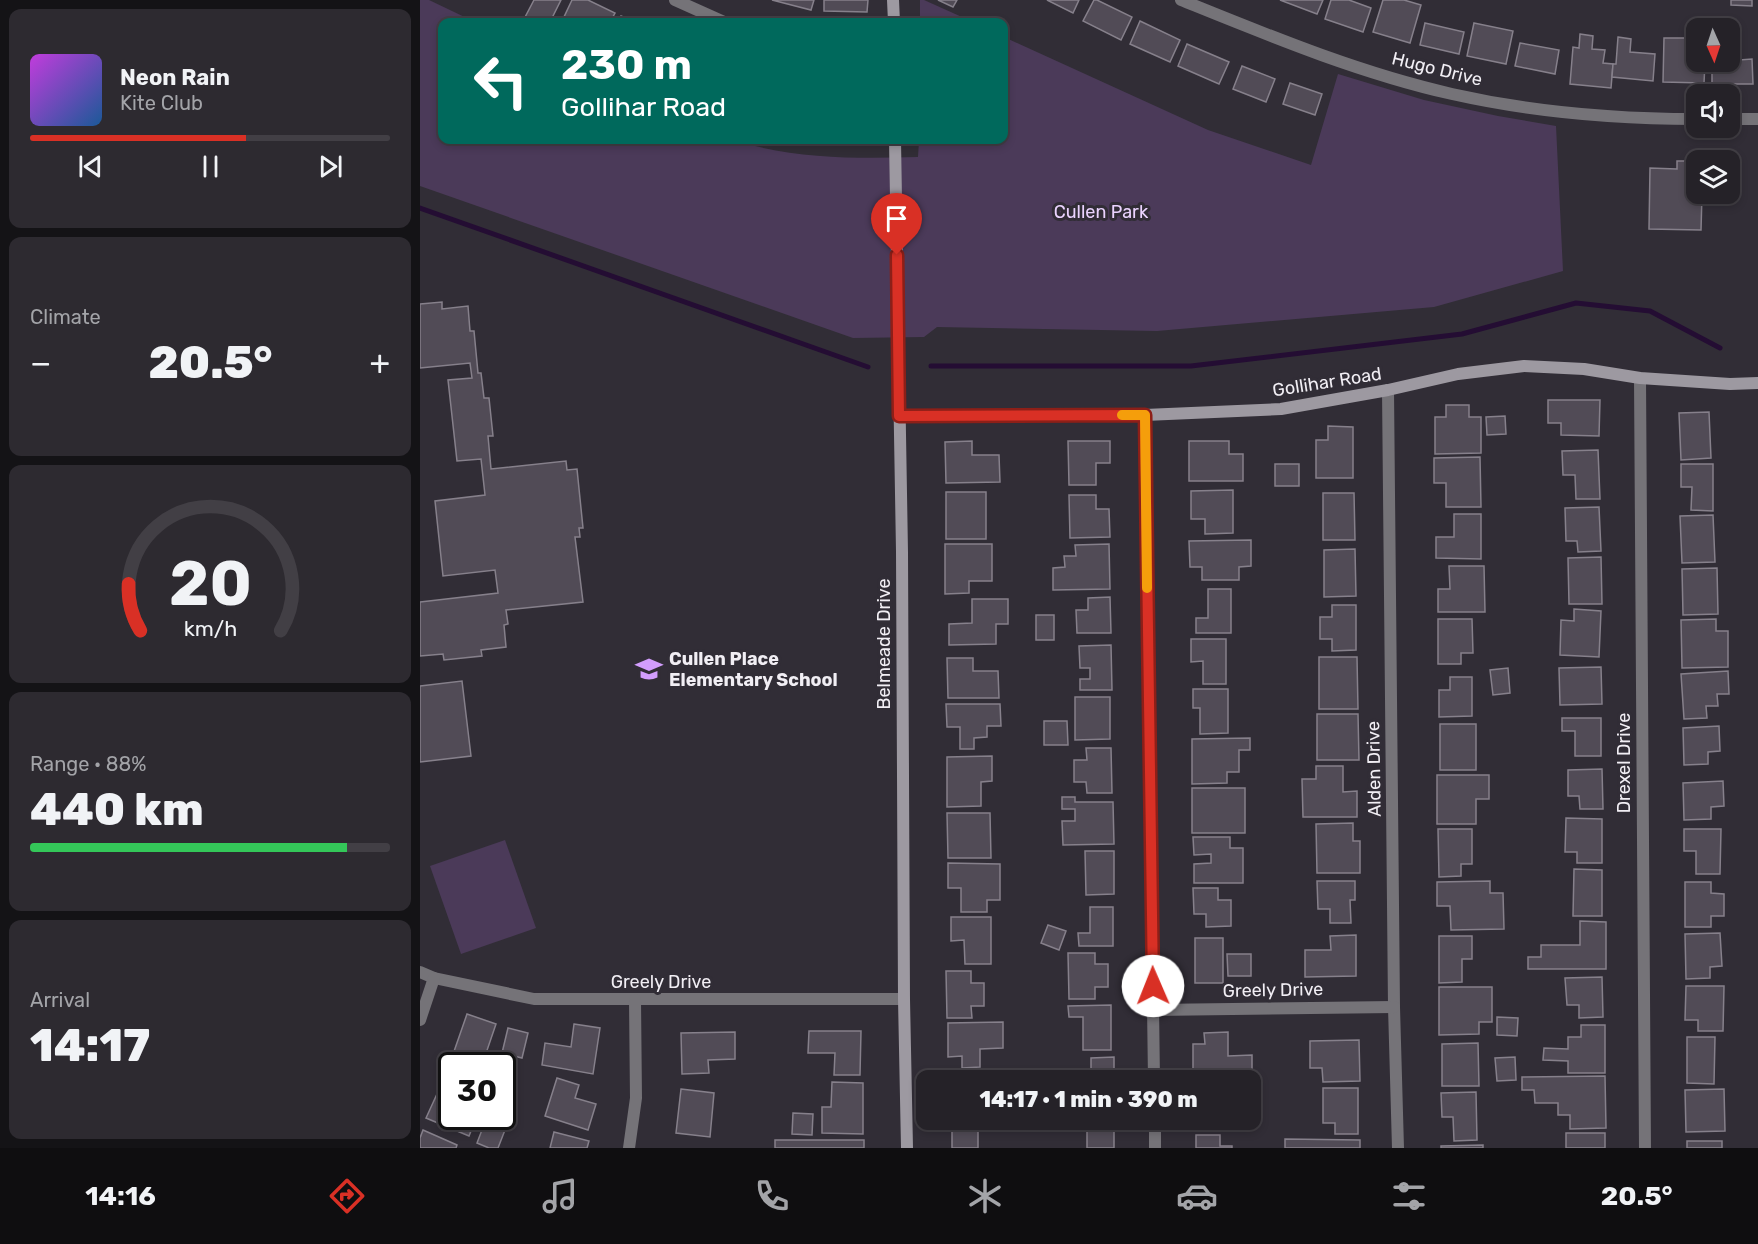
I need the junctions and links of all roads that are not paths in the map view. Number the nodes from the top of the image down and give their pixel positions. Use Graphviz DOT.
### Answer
graph roads {
  1 [pos="675,0"];
  2 [pos="893,0"];
  3 [pos="1181,0"];
  4 [pos="715,18"];
  5 [pos="894,18"];
  6 [pos="1686,119"];
  7 [pos="1740,119"];
  8 [pos="1758,119"];
  9 [pos="895,144"];
  10 [pos="1640,378"];
  11 [pos="1758,383"];
  12 [pos="1388,390"];
  13 [pos="1145,415"];
  14 [pos="899,416"];
  15 [pos="420,972"];
  16 [pos="434,978"];
  17 [pos="904,999"];
  18 [pos="635,1000"];
  19 [pos="1394,1006"];
  20 [pos="1154,1010"];
  21 [pos="420,1020"];
  22 [pos="1154,1070"];
  23 [pos="1155,1130"];
  24 [pos="629,1148"];
  25 [pos="907,1148"];
  26 [pos="1155,1148"];
  27 [pos="1398,1148"];
  28 [pos="1645,1148"];
  1 -- 4 [label="street"];
  2 -- 5 [label="street"];
  3 -- 6 [label="street, Hugo Drive"];
  7 -- 8 [label="street"];
  9 -- 14 [label="street, Belmeade Drive"];
  10 -- 11 [label="street, Gollihar Road"];
  10 -- 12 [label="street, Gollihar Road"];
  10 -- 28 [label="street, Drexel Drive"];
  12 -- 13 [label="street, Gollihar Road"];
  12 -- 19 [label="street, Alden Drive"];
  13 -- 14 [label="street, Gollihar Road"];
  13 -- 20 [label="street"];
  14 -- 17 [label="street, Belmeade Drive"];
  15 -- 16 [label="street, Greely Drive"];
  16 -- 18 [label="street, Greely Drive"];
  16 -- 21 [label="street"];
  17 -- 18 [label="street, Greely Drive"];
  17 -- 25 [label="street, Belmeade Drive"];
  18 -- 24 [label="street"];
  19 -- 20 [label="street, Greely Drive"];
  19 -- 27 [label="street, Alden Drive"];
  20 -- 22 [label="street"];
  23 -- 26 [label="street"];
}
